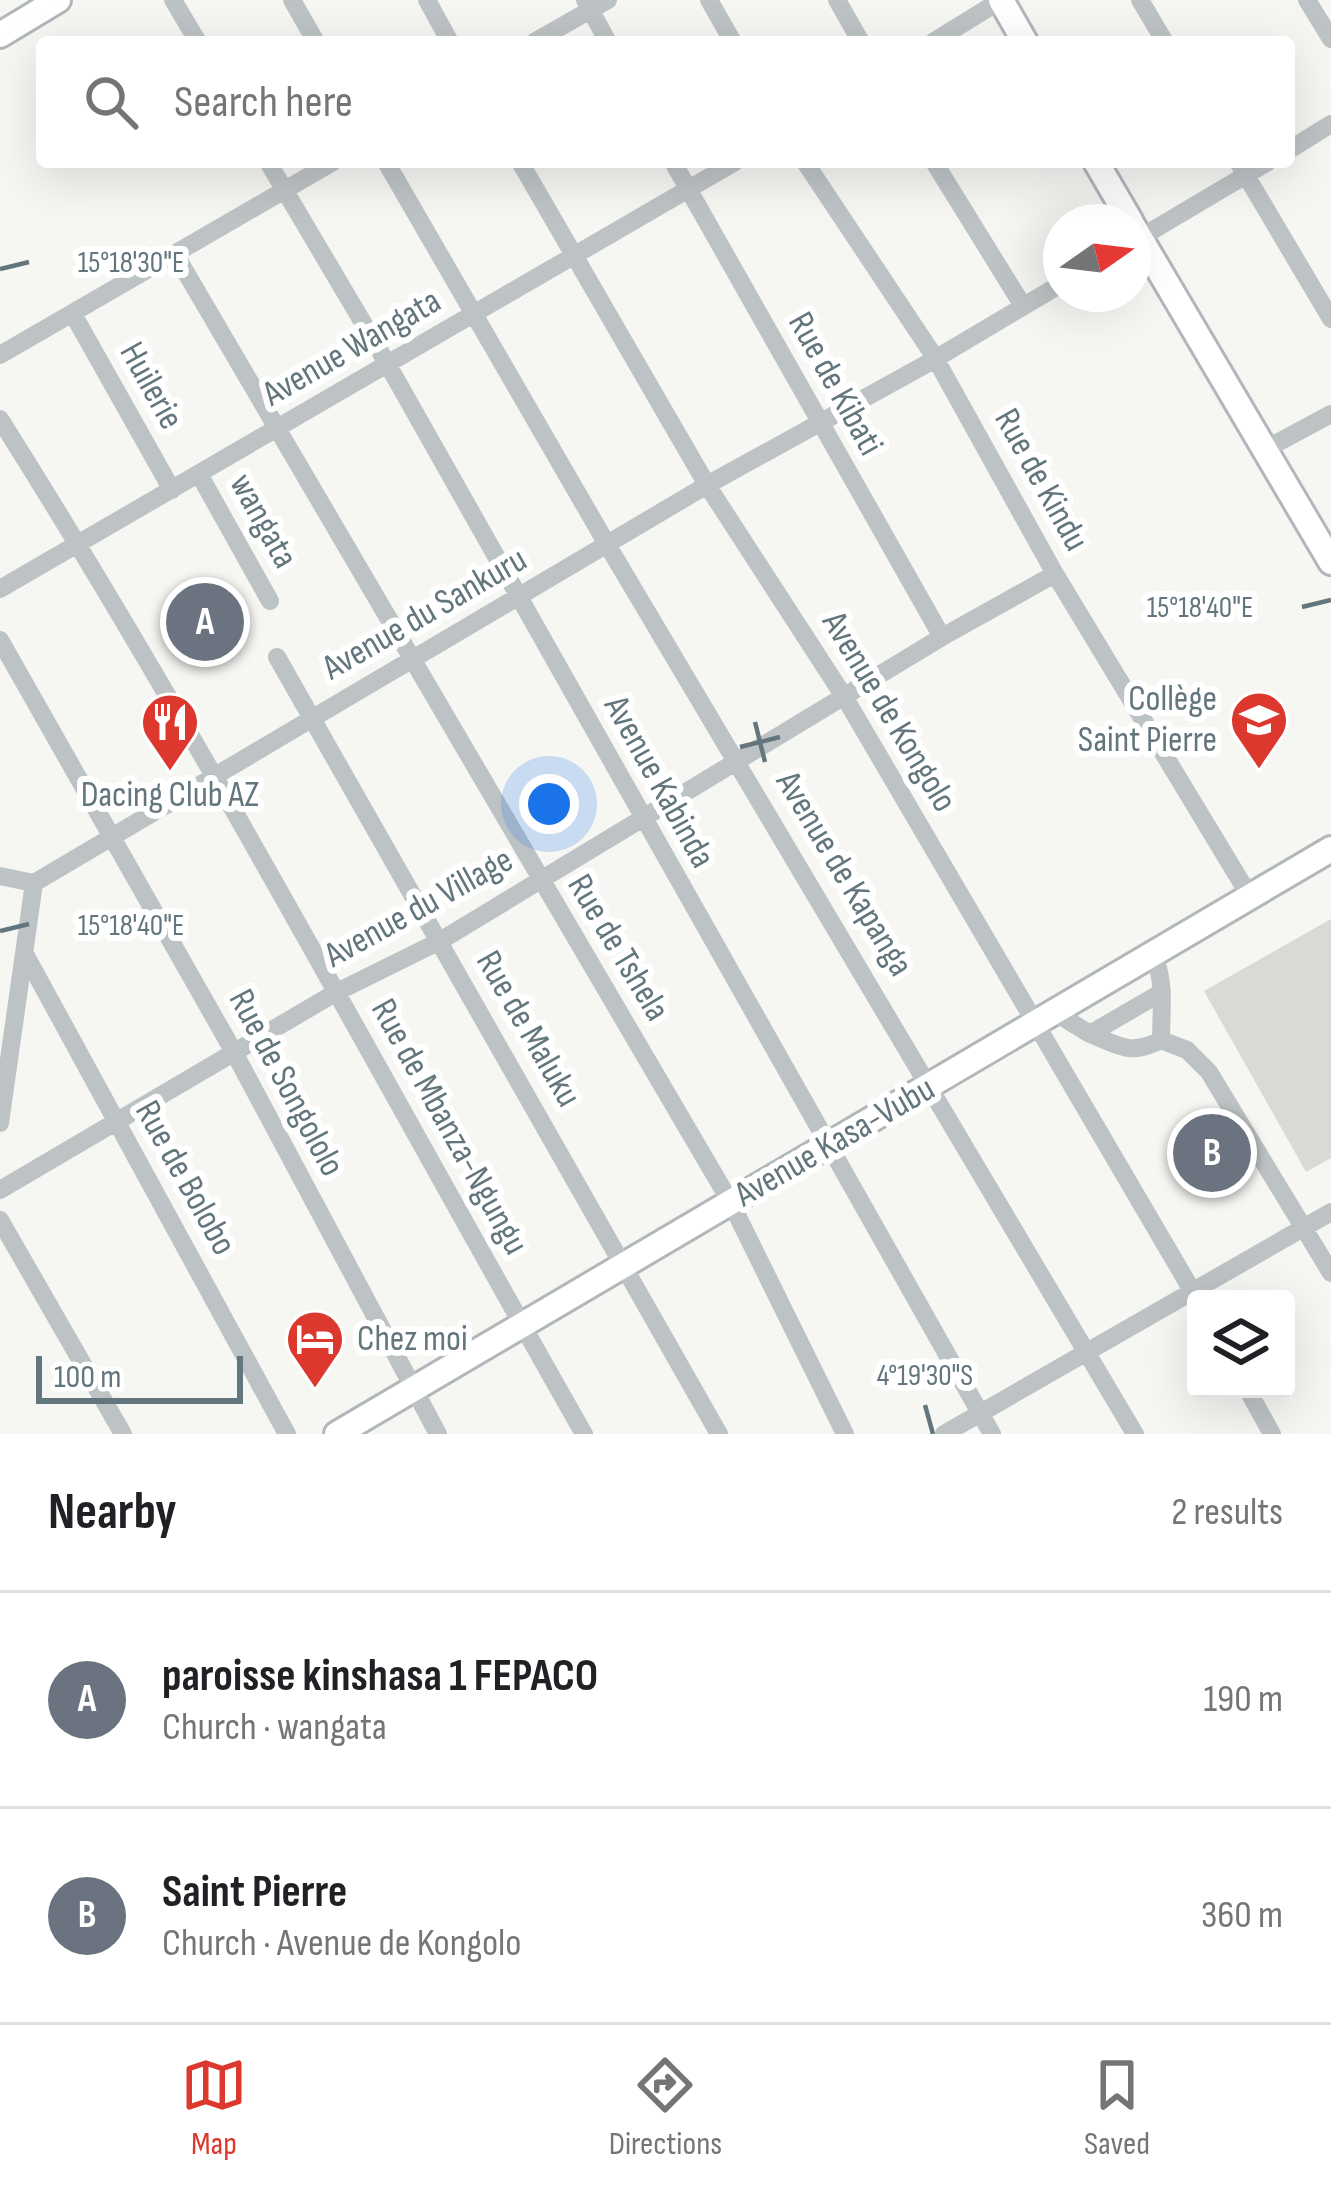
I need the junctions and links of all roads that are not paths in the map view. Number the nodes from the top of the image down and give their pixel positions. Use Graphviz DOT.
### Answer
graph roads {
  1 [pos="32,0"];
  2 [pos="58,0"];
  3 [pos="173,0"];
  4 [pos="292,0"];
  5 [pos="427,0"];
  6 [pos="709,0"];
  7 [pos="837,0"];
  8 [pos="1001,0"];
  9 [pos="1140,0"];
  10 [pos="1307,0"];
  11 [pos="595,3"];
  12 [pos="0,19"];
  13 [pos="0,35"];
  14 [pos="194,36"];
  15 [pos="313,36"];
  16 [pos="447,36"];
  17 [pos="543,36"];
  18 [pos="606,36"];
  19 [pos="730,36"];
  20 [pos="858,36"];
  21 [pos="943,36"];
  22 [pos="1022,36"];
  23 [pos="1162,36"];
  24 [pos="1331,38"];
  25 [pos="1331,124"];
  26 [pos="1295,146"];
  27 [pos="272,168"];
  28 [pos="323,168"];
  29 [pos="390,168"];
  30 [pos="524,168"];
  31 [pos="676,168"];
  32 [pos="725,168"];
  33 [pos="809,168"];
  34 [pos="938,168"];
  35 [pos="1099,168"];
  36 [pos="1242,169"];
  37 [pos="688,189"];
  38 [pos="285,190"];
  39 [pos="1119,204"];
  40 [pos="1151,222"];
  41 [pos="176,254"];
  42 [pos="577,255"];
  43 [pos="1151,261"];
  44 [pos="1043,294"];
  45 [pos="1023,306"];
  46 [pos="74,314"];
  47 [pos="476,315"];
  48 [pos="1331,320"];
  49 [pos="0,355"];
  50 [pos="936,358"];
  51 [pos="388,365"];
  52 [pos="1331,415"];
  53 [pos="0,419"];
  54 [pos="818,422"];
  55 [pos="275,429"];
  56 [pos="1264,450"];
  57 [pos="199,474"];
  58 [pos="707,485"];
  59 [pos="172,490"];
  60 [pos="80,545"];
  61 [pos="608,546"];
  62 [pos="1331,562"];
  63 [pos="1055,574"];
  64 [pos="0,589"];
  65 [pos="518,596"];
  66 [pos="270,601"];
  67 [pos="942,637"];
  68 [pos="0,640"];
  69 [pos="277,657"];
  70 [pos="412,660"];
  71 [pos="845,698"];
  72 [pos="312,718"];
  73 [pos="739,763"];
  74 [pos="214,776"];
  75 [pos="640,818"];
  76 [pos="108,836"];
  77 [pos="1331,849"];
  78 [pos="0,876"];
  79 [pos="539,879"];
  80 [pos="34,883"];
  81 [pos="1249,896"];
  82 [pos="440,940"];
  83 [pos="1152,953"];
  84 [pos="25,954"];
  85 [pos="1162,992"];
  86 [pos="335,993"];
  87 [pos="1045,1018"];
  88 [pos="1090,1034"];
  89 [pos="1161,1040"];
  90 [pos="235,1054"];
  91 [pos="931,1086"];
  92 [pos="117,1122"];
  93 [pos="0,1123"];
  94 [pos="828,1146"];
  95 [pos="0,1190"];
  96 [pos="731,1203"];
  97 [pos="1331,1211"];
  98 [pos="0,1220"];
  99 [pos="1304,1226"];
  100 [pos="624,1264"];
  101 [pos="1331,1273"];
  102 [pos="1193,1290"];
  103 [pos="1201,1290"];
  104 [pos="1187,1298"];
  105 [pos="521,1324"];
  106 [pos="1086,1350"];
  107 [pos="412,1389"];
  108 [pos="1252,1398"];
  109 [pos="980,1413"];
  110 [pos="123,1434"];
  111 [pos="287,1434"];
  112 [pos="338,1434"];
  113 [pos="438,1434"];
  114 [pos="584,1434"];
  115 [pos="719,1434"];
  116 [pos="844,1434"];
  117 [pos="944,1434"];
  118 [pos="992,1434"];
  119 [pos="1136,1434"];
  120 [pos="1272,1434"];
  1 -- 12 [label="main road"];
  2 -- 13 [label="main road"];
  3 -- 14 [label="street"];
  4 -- 15 [label="street"];
  5 -- 16 [label="street"];
  6 -- 19 [label="street"];
  7 -- 20 [label="street"];
  8 -- 21 [label="street"];
  8 -- 22 [label="main road"];
  9 -- 23 [label="street"];
  10 -- 24 [label="street"];
  11 -- 17 [label="street"];
  11 -- 18 [label="street"];
  25 -- 26 [label="street"];
  27 -- 38 [label="street, Avenue Kabinda"];
  28 -- 38 [label="street"];
  29 -- 47 [label="street, Avenue de Kapanga"];
  30 -- 42 [label="street, Avenue de Kongolo"];
  31 -- 37 [label="street, Rue de Kibati"];
  32 -- 37 [label="street, Avenue Wangata"];
  33 -- 50 [label="street, Rue de Kindu"];
  34 -- 45 [label="street"];
  35 -- 39 [label="main road"];
  36 -- 40 [label="street"];
  36 -- 48 [label="street"];
  37 -- 42 [label="street, Avenue Wangata"];
  37 -- 54 [label="street, Rue de Kibati"];
  38 -- 41 [label="street"];
  38 -- 51 [label="street, Avenue Kabinda"];
  41 -- 46 [label="street"];
  41 -- 55 [label="street, Rue de Tshela"];
  42 -- 47 [label="street, Avenue Wangata"];
  42 -- 58 [label="street, Avenue de Kongolo"];
  43 -- 56 [label="main road"];
  44 -- 45 [label="street, Avenue du Sankuru"];
  45 -- 50 [label="street, Avenue du Sankuru"];
  46 -- 49 [label="street"];
  46 -- 59 [label="street, Huilerie"];
  47 -- 51 [label="street, Avenue Wangata"];
  47 -- 61 [label="street, Avenue de Kapanga"];
  50 -- 54 [label="street, Avenue du Sankuru"];
  50 -- 63 [label="street, Rue de Kindu"];
  51 -- 55 [label="street, Avenue Wangata"];
  51 -- 65 [label="street, Avenue Kabinda"];
  52 -- 56 [label="street"];
  53 -- 60 [label="street, Rue de Mbanza-Ngungu"];
  54 -- 58 [label="street, Avenue du Sankuru"];
  54 -- 67 [label="street, Rue de Kibati"];
  55 -- 57 [label="street, Avenue Wangata"];
  55 -- 70 [label="street, Rue de Tshela"];
  56 -- 62 [label="main road"];
  57 -- 59 [label="street, Avenue Wangata"];
  57 -- 66 [label="street, wangata"];
  58 -- 61 [label="street, Avenue du Sankuru"];
  58 -- 71 [label="street, Avenue de Kongolo"];
  59 -- 60 [label="street, Avenue Wangata"];
  60 -- 64 [label="street, Avenue Wangata"];
  60 -- 74 [label="street, Rue de Mbanza-Ngungu"];
  61 -- 65 [label="street, Avenue du Sankuru"];
  61 -- 73 [label="street, Avenue de Kapanga"];
  63 -- 67 [label="street, Avenue du Village"];
  63 -- 81 [label="street, Rue de Kindu"];
  65 -- 70 [label="street, Avenue du Sankuru"];
  65 -- 75 [label="street, Avenue Kabinda"];
  67 -- 71 [label="street, Avenue du Village"];
  68 -- 76 [label="street, Rue de Songololo"];
  69 -- 72 [label="street, Rue de Maluku"];
  70 -- 72 [label="street, Avenue du Sankuru"];
  70 -- 79 [label="street, Rue de Tshela"];
  71 -- 73 [label="street, Avenue du Village"];
  71 -- 87 [label="street, Avenue de Kongolo"];
  72 -- 74 [label="street, Avenue du Sankuru"];
  72 -- 82 [label="street, Rue de Maluku"];
  73 -- 75 [label="street, Avenue du Village"];
  73 -- 91 [label="street, Avenue de Kapanga"];
  74 -- 76 [label="street, Avenue du Sankuru"];
  74 -- 86 [label="street, Rue de Mbanza-Ngungu"];
  75 -- 79 [label="street, Avenue du Village"];
  75 -- 94 [label="street, Avenue Kabinda"];
  76 -- 80 [label="street, Avenue du Sankuru"];
  76 -- 90 [label="street, Rue de Songololo"];
  77 -- 81 [label="main road, Avenue Kasa-Vubu"];
  78 -- 80 [label="street"];
  79 -- 82 [label="street, Avenue du Village"];
  79 -- 96 [label="street, Rue de Tshela"];
  80 -- 84 [label="street"];
  81 -- 83 [label="main road, Avenue Kasa-Vubu"];
  82 -- 86 [label="street, Avenue du Village"];
  82 -- 100 [label="street, Rue de Maluku"];
  83 -- 85 [label="street"];
  83 -- 87 [label="main road, Avenue Kasa-Vubu"];
  84 -- 92 [label="street, Rue de Bolobo"];
  84 -- 93 [label="street"];
  85 -- 88 [label="street"];
  85 -- 89 [label="street"];
  86 -- 90 [label="street, Avenue du Village"];
  86 -- 105 [label="street, Rue de Mbanza-Ngungu"];
  87 -- 88 [label="street"];
  87 -- 91 [label="main road, Avenue Kasa-Vubu"];
  87 -- 102 [label="street, Avenue de Kongolo"];
  88 -- 89 [label="street"];
  89 -- 99 [label="street"];
  90 -- 92 [label="street, Avenue du Village"];
  90 -- 107 [label="street, Rue de Songololo"];
  91 -- 94 [label="main road, Avenue Kasa-Vubu"];
  91 -- 106 [label="street, Avenue de Kapanga"];
  92 -- 95 [label="street, Avenue du Village"];
  92 -- 111 [label="street, Rue de Bolobo"];
  94 -- 96 [label="main road, Avenue Kasa-Vubu"];
  94 -- 109 [label="street, Avenue Kabinda"];
  96 -- 100 [label="main road, Avenue Kasa-Vubu"];
  96 -- 116 [label="street, Rue de Tshela"];
  97 -- 99 [label="street"];
  98 -- 110 [label="street"];
  99 -- 101 [label="street"];
  99 -- 103 [label="street"];
  100 -- 105 [label="main road, Avenue Kasa-Vubu"];
  100 -- 115 [label="street, Rue de Maluku"];
  104 -- 106 [label="street"];
  105 -- 107 [label="main road, Avenue Kasa-Vubu"];
  105 -- 114 [label="street, Rue de Mbanza-Ngungu"];
  106 -- 109 [label="street"];
  106 -- 119 [label="street, Avenue de Kapanga"];
  107 -- 112 [label="main road, Avenue Kasa-Vubu"];
  107 -- 113 [label="street, Rue de Songololo"];
  108 -- 120 [label="street"];
  109 -- 117 [label="street"];
  109 -- 118 [label="street, Avenue Kabinda"];
}
